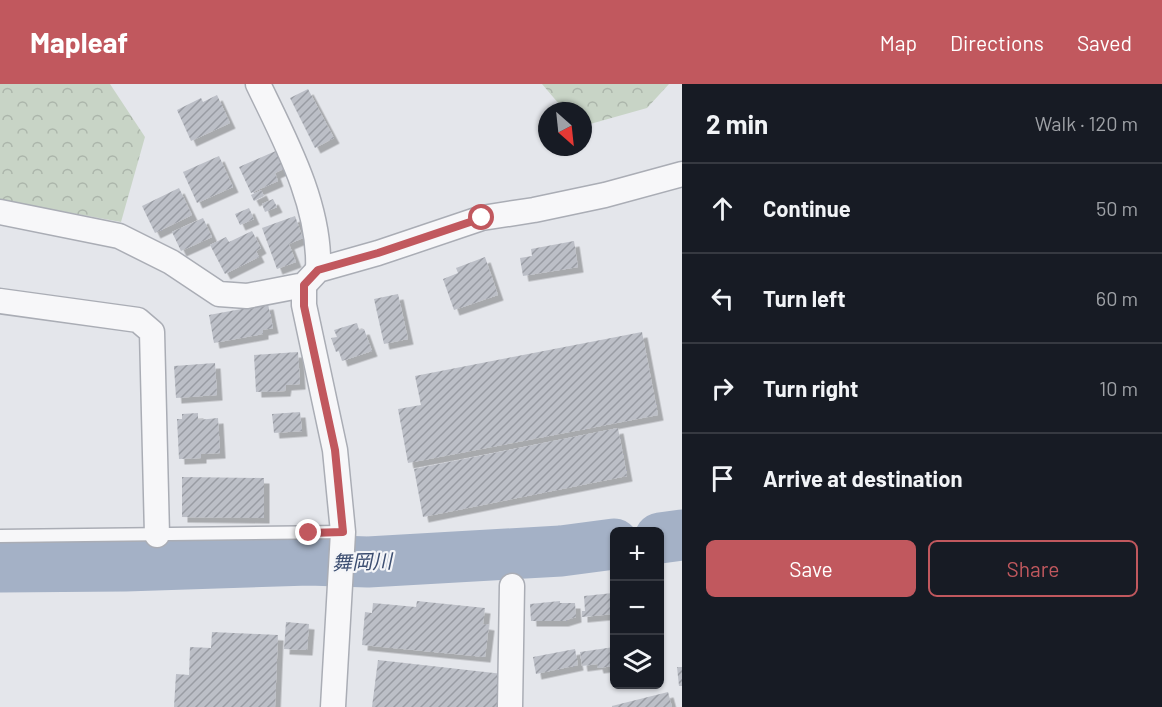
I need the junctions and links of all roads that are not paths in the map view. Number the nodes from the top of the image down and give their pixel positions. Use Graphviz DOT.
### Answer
graph roads {
  1 [pos="258,84"];
  2 [pos="682,174"];
  3 [pos="0,212"];
  4 [pos="311,278"];
  5 [pos="0,301"];
  6 [pos="158,535"];
  7 [pos="0,536"];
  8 [pos="343,537"];
  9 [pos="512,586"];
  10 [pos="333,707"];
  11 [pos="510,707"];
  1 -- 4 [label="street"];
  2 -- 4 [label="street"];
  3 -- 4 [label="street"];
  4 -- 8 [label="street"];
  5 -- 6 [label="street"];
  6 -- 7 [label="lane"];
  6 -- 8 [label="lane"];
  8 -- 10 [label="street"];
  9 -- 11 [label="street"];
}
